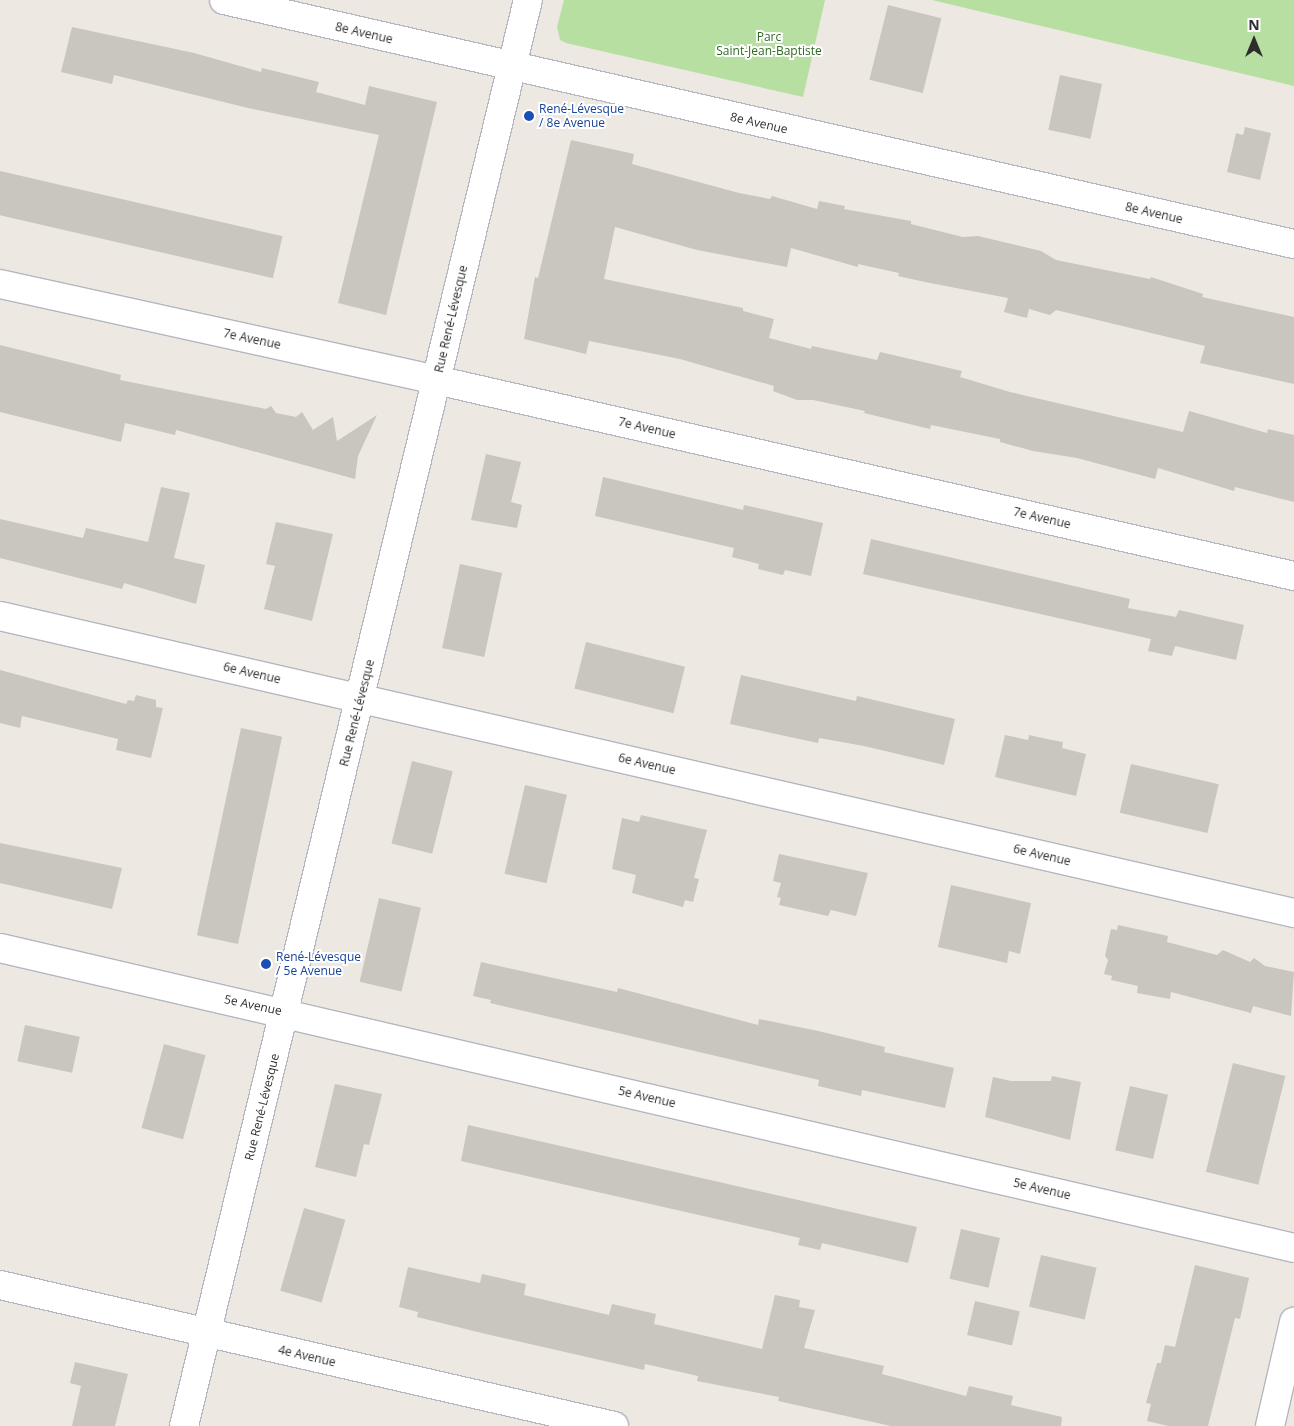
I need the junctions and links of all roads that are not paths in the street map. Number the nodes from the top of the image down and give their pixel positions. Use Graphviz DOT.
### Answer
graph roads {
  1 [pos="224,0"];
  2 [pos="528,0"];
  3 [pos="511,67"];
  4 [pos="1294,244"];
  5 [pos="0,284"];
  6 [pos="436,380"];
  7 [pos="1294,576"];
  8 [pos="0,616"];
  9 [pos="361,698"];
  10 [pos="1294,913"];
  11 [pos="0,948"];
  12 [pos="284,1012"];
  13 [pos="1294,1248"];
  14 [pos="0,1285"];
  15 [pos="1294,1322"];
  16 [pos="206,1333"];
  17 [pos="184,1426"];
  18 [pos="614,1426"];
  19 [pos="1270,1426"];
  1 -- 3 [label="street, 8e Avenue"];
  2 -- 3 [label="street, Rue René-Lévesque"];
  3 -- 4 [label="street, 8e Avenue"];
  3 -- 6 [label="street, Rue René-Lévesque"];
  5 -- 6 [label="street, 7e Avenue"];
  6 -- 7 [label="street, 7e Avenue"];
  6 -- 9 [label="street, Rue René-Lévesque"];
  8 -- 9 [label="street, 6e Avenue"];
  9 -- 10 [label="street, 6e Avenue"];
  9 -- 12 [label="street, Rue René-Lévesque"];
  11 -- 12 [label="street, 5e Avenue"];
  12 -- 13 [label="street, 5e Avenue"];
  12 -- 16 [label="street, Rue René-Lévesque"];
  14 -- 16 [label="street, 4e Avenue"];
  15 -- 19 [label="street"];
  16 -- 17 [label="street, Rue René-Lévesque"];
  16 -- 18 [label="street, 4e Avenue"];
}
